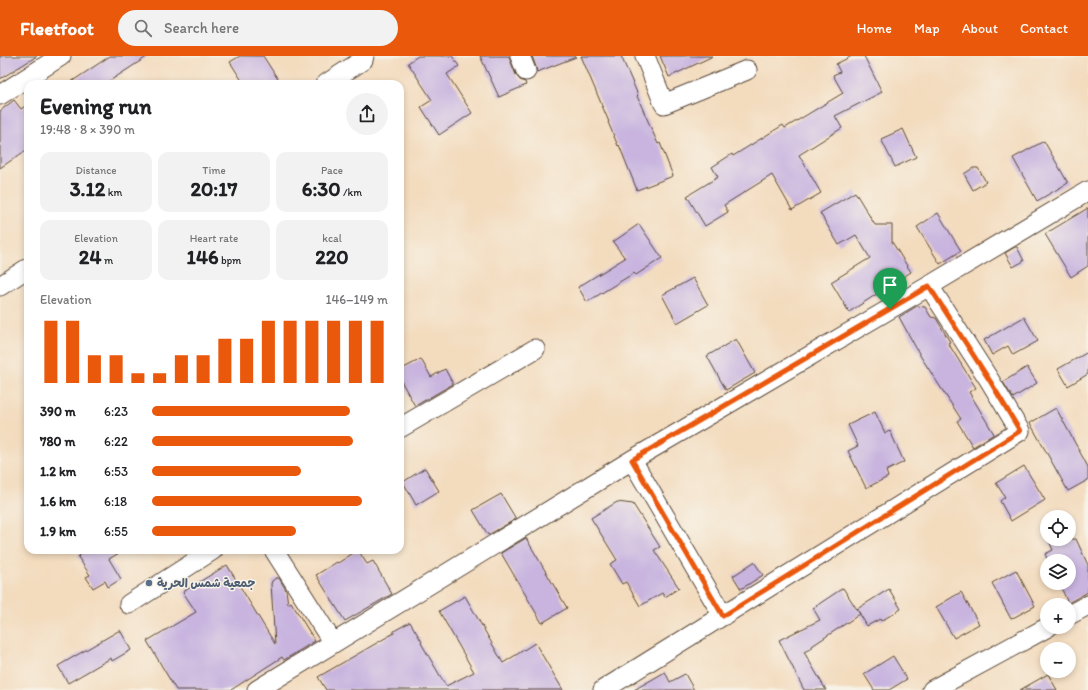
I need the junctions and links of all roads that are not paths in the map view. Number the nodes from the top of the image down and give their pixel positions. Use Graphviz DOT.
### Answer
graph roads {
  1 [pos="62,56"];
  2 [pos="364,56"];
  3 [pos="645,56"];
  4 [pos="748,70"];
  5 [pos="332,80"];
  6 [pos="0,95"];
  7 [pos="1088,191"];
  8 [pos="24,271"];
  9 [pos="0,286"];
  10 [pos="929,286"];
  11 [pos="535,349"];
  12 [pos="404,426"];
  13 [pos="632,460"];
  14 [pos="206,554"];
  15 [pos="277,554"];
  16 [pos="129,604"];
  17 [pos="1088,605"];
  18 [pos="1076,611"];
  19 [pos="723,616"];
  20 [pos="1040,631"];
  21 [pos="333,643"];
  22 [pos="257,690"];
  23 [pos="603,690"];
  24 [pos="932,690"];
  1 -- 6 [label="street"];
  2 -- 5 [label="street"];
  3 -- 4 [label="street"];
  7 -- 10 [label="street"];
  8 -- 9 [label="street"];
  10 -- 13 [label="street"];
  10 -- 19 [label="street"];
  11 -- 12 [label="street"];
  13 -- 19 [label="street"];
  13 -- 21 [label="street"];
  14 -- 16 [label="street"];
  15 -- 21 [label="street"];
  17 -- 18 [label="street"];
  19 -- 23 [label="street"];
  20 -- 24 [label="street"];
  21 -- 22 [label="street"];
}
